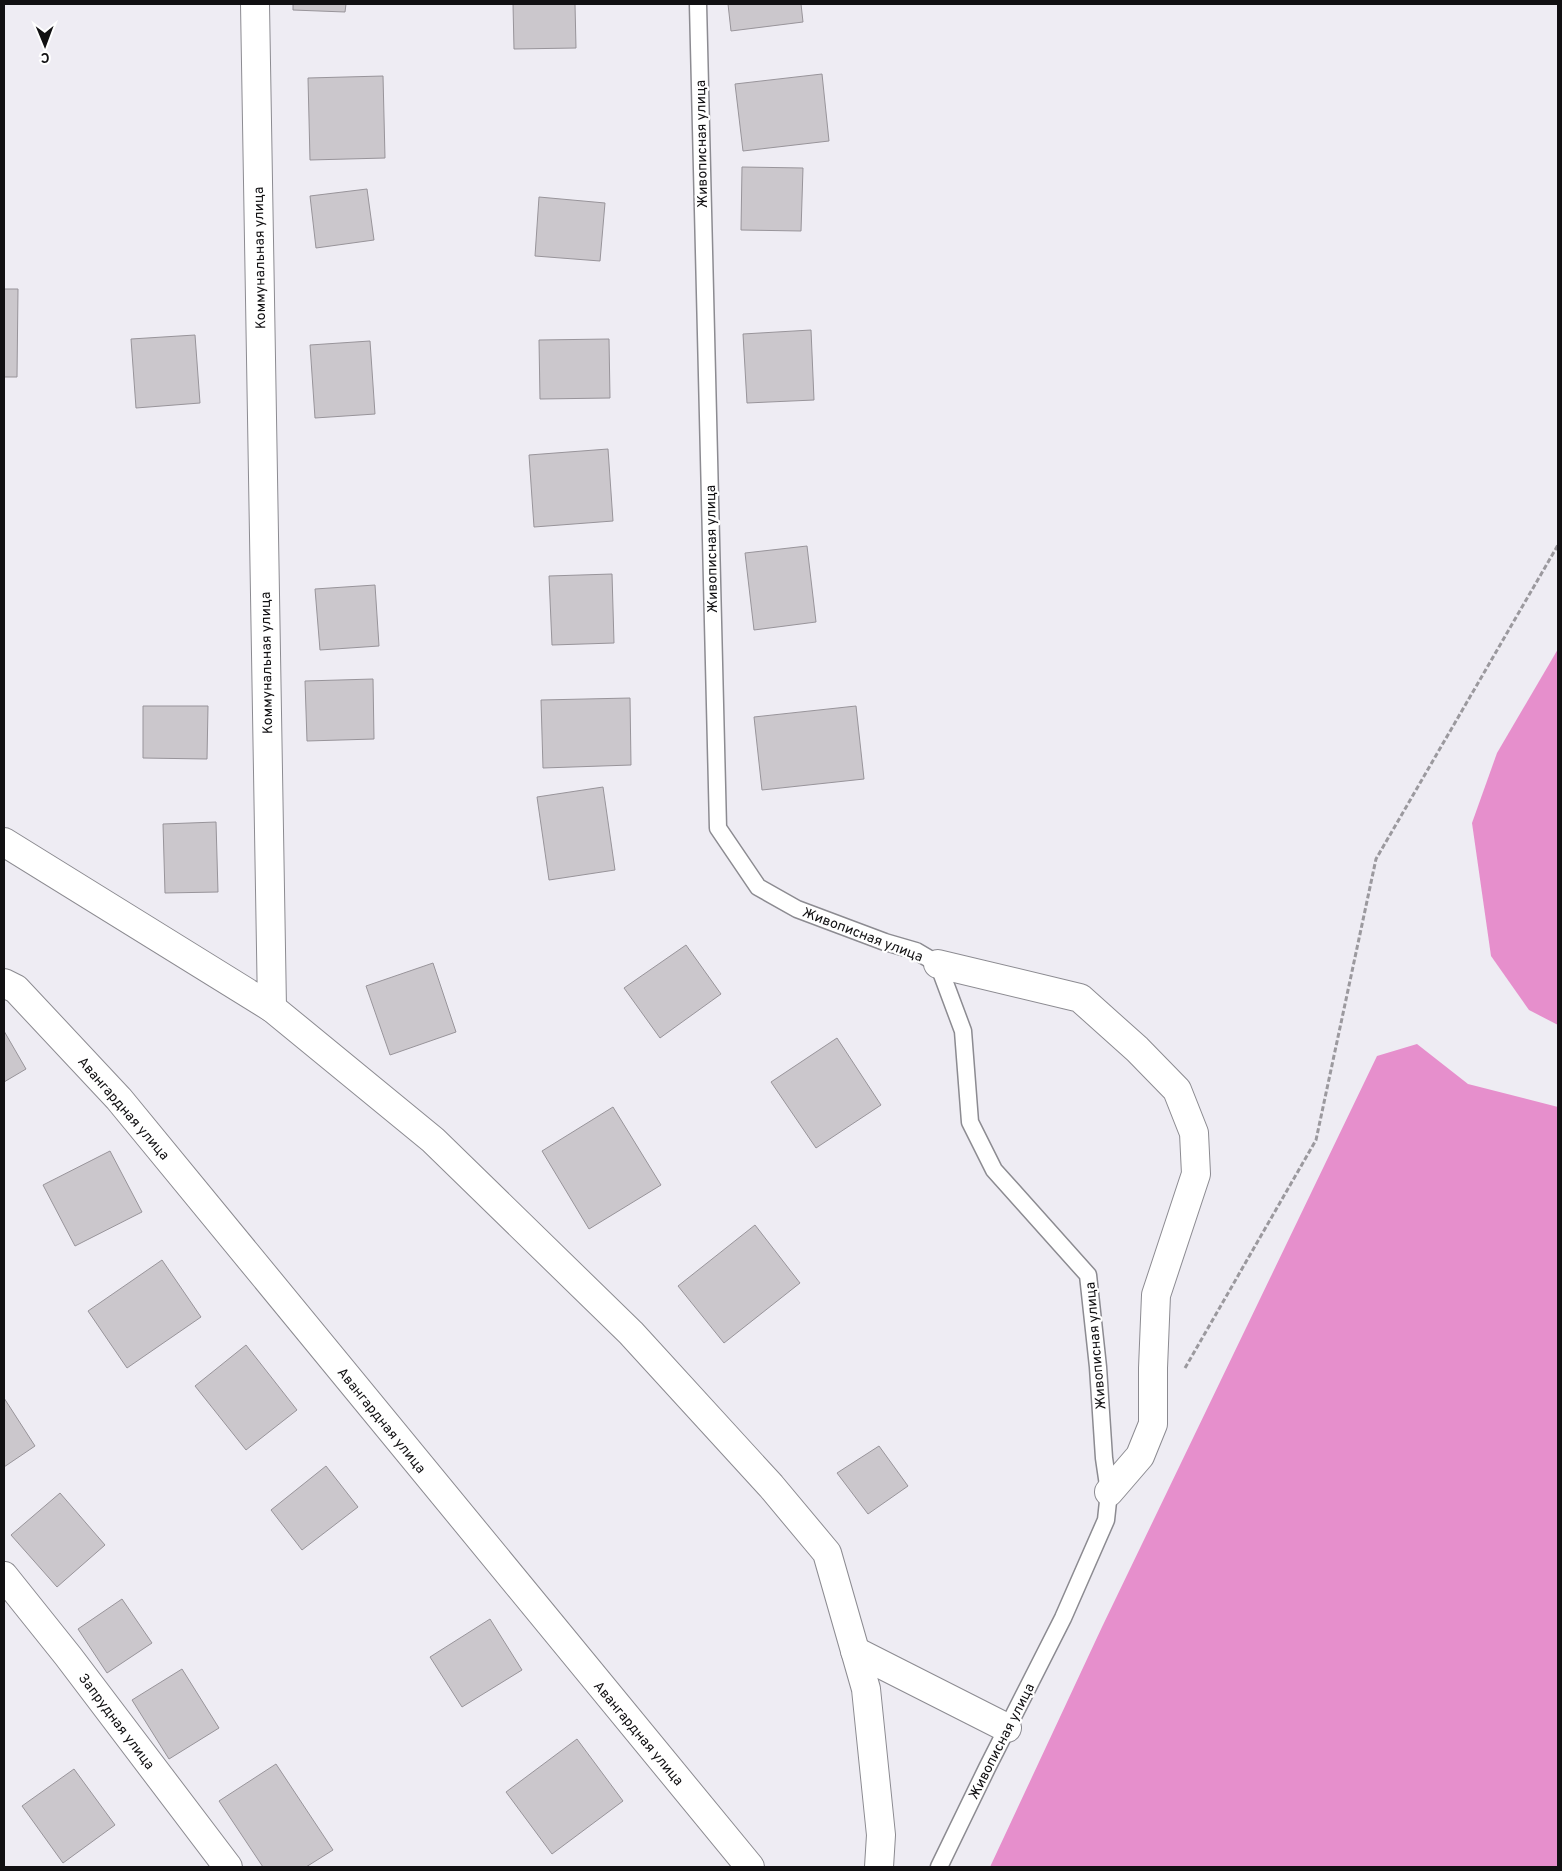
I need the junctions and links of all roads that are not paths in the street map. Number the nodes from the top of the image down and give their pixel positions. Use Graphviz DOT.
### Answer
graph roads {
  1 [pos="255,4"];
  2 [pos="698,4"];
  3 [pos="4,842"];
  4 [pos="938,964"];
  5 [pos="4,983"];
  6 [pos="272,1008"];
  7 [pos="1109,1492"];
  8 [pos="4,1576"];
  9 [pos="855,1651"];
  10 [pos="1007,1728"];
  11 [pos="228,1867"];
  12 [pos="750,1867"];
  13 [pos="879,1867"];
  14 [pos="939,1867"];
  1 -- 6 [label="street, Коммунальная улица"];
  2 -- 4 [label="lane, Живописная улица"];
  3 -- 6 [label="street"];
  4 -- 7 [label="lane, Живописная улица"];
  4 -- 7 [label="street"];
  5 -- 12 [label="street, Авангардная улица"];
  6 -- 9 [label="street"];
  7 -- 10 [label="lane, Живописная улица"];
  8 -- 11 [label="street, Запрудная улица"];
  9 -- 10 [label="street"];
  9 -- 13 [label="street"];
  10 -- 14 [label="lane, Живописная улица"];
}
